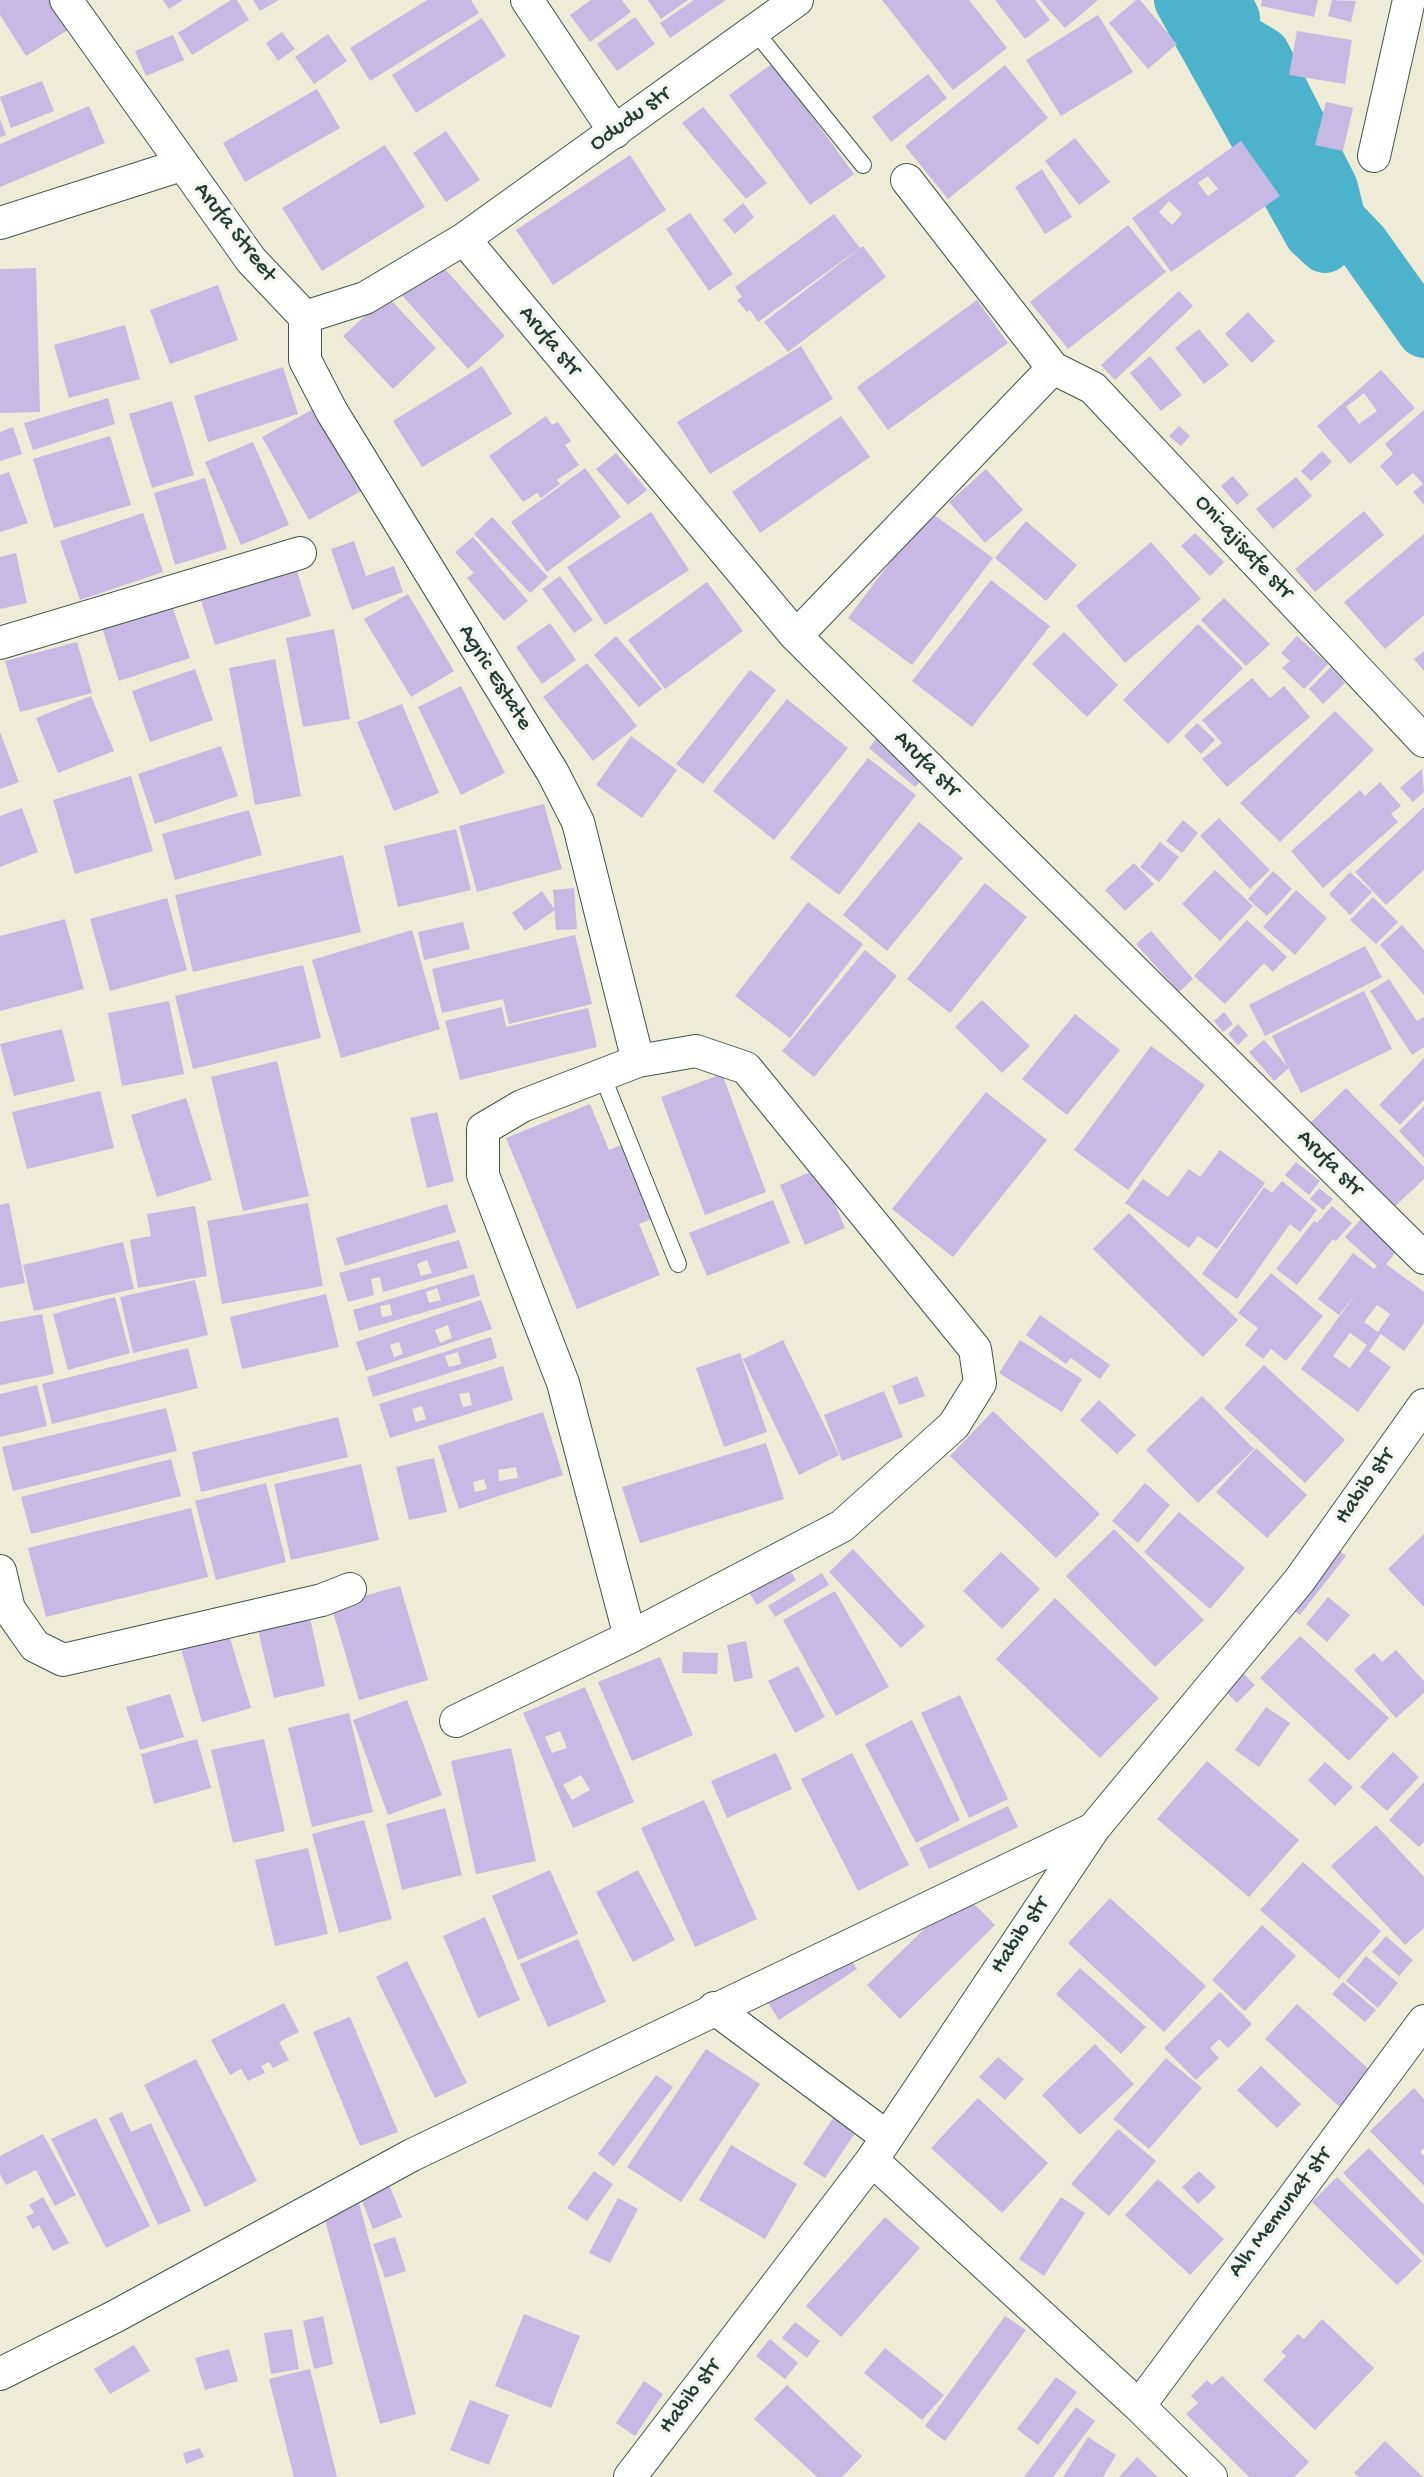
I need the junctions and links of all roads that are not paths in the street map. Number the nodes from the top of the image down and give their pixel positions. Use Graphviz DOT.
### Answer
graph roads {
  1 [pos="66,0"];
  2 [pos="527,0"];
  3 [pos="797,0"];
  4 [pos="1409,0"];
  5 [pos="754,30"];
  6 [pos="615,132"];
  7 [pos="1374,156"];
  8 [pos="181,165"];
  9 [pos="863,165"];
  10 [pos="906,180"];
  11 [pos="0,223"];
  12 [pos="464,239"];
  13 [pos="305,317"];
  14 [pos="1053,368"];
  15 [pos="300,553"];
  16 [pos="796,636"];
  17 [pos="0,643"];
  18 [pos="1424,741"];
  19 [pos="638,1061"];
  20 [pos="602,1075"];
  21 [pos="1424,1258"];
  22 [pos="678,1264"];
  23 [pos="1424,1405"];
  24 [pos="0,1571"];
  25 [pos="350,1588"];
  26 [pos="630,1637"];
  27 [pos="456,1721"];
  28 [pos="1094,1828"];
  29 [pos="714,2008"];
  30 [pos="1424,2021"];
  31 [pos="879,2148"];
  32 [pos="0,2374"];
  33 [pos="1139,2406"];
  34 [pos="630,2477"];
  35 [pos="1211,2477"];
  1 -- 8 [label="street, Arufa Street"];
  2 -- 6 [label="street"];
  3 -- 5 [label="street, Odudu str"];
  4 -- 7 [label="street"];
  5 -- 6 [label="street, Odudu str"];
  5 -- 9 [label="lane"];
  6 -- 12 [label="street, Odudu str"];
  8 -- 11 [label="street"];
  8 -- 13 [label="street, Arufa Street"];
  10 -- 14 [label="street, Oni-ajisafe str"];
  12 -- 13 [label="street"];
  12 -- 16 [label="street, Arufa str"];
  13 -- 19 [label="street, Agric Estate"];
  14 -- 16 [label="street"];
  14 -- 18 [label="street, Oni-ajisafe str"];
  15 -- 17 [label="street"];
  16 -- 21 [label="street, Arufa str"];
  19 -- 20 [label="street"];
  19 -- 26 [label="street"];
  20 -- 22 [label="lane"];
  20 -- 26 [label="street"];
  23 -- 28 [label="street, Habib str"];
  24 -- 25 [label="street"];
  26 -- 27 [label="street"];
  28 -- 29 [label="street"];
  28 -- 31 [label="street, Habib str"];
  29 -- 31 [label="street"];
  29 -- 32 [label="street"];
  30 -- 33 [label="street, Alh Memunat str"];
  31 -- 33 [label="street"];
  31 -- 34 [label="street, Habib str"];
  33 -- 35 [label="street"];
}
